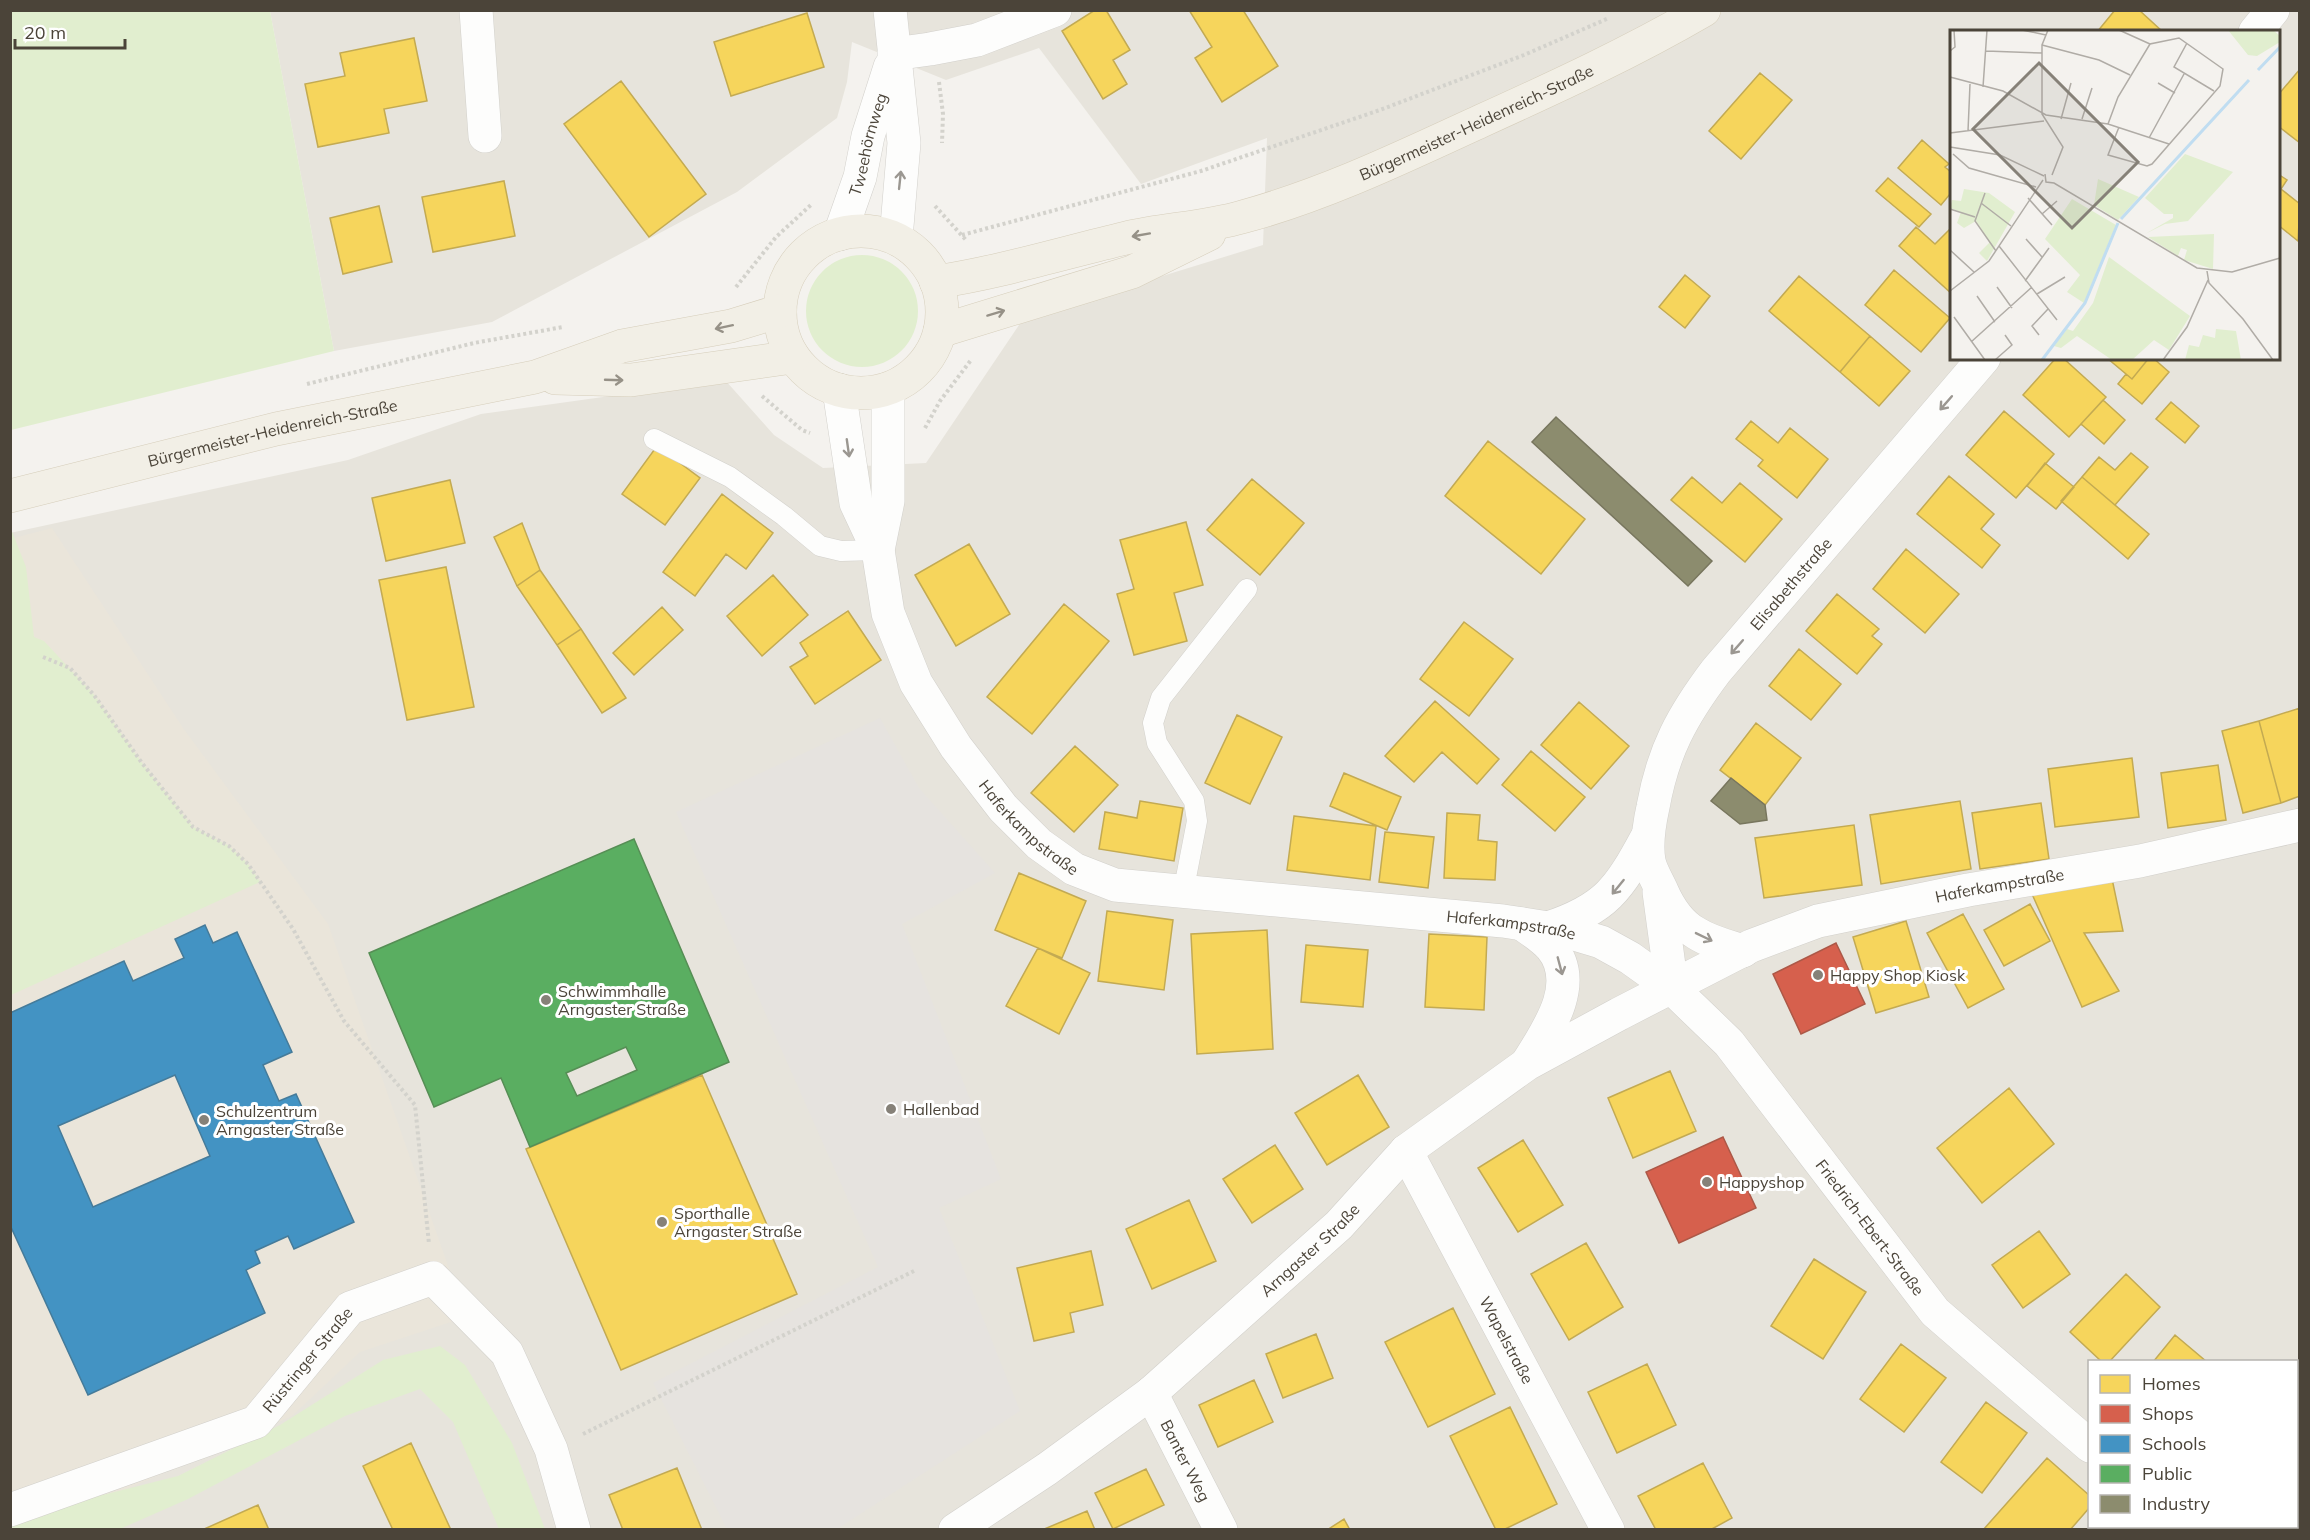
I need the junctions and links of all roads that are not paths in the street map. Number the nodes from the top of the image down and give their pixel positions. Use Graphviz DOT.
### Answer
graph roads {
  1 [pos="476,10"];
  2 [pos="890,10"];
  3 [pos="1055,10"];
  4 [pos="1704,10"];
  5 [pos="2272,10"];
  6 [pos="2257,30"];
  7 [pos="894,54"];
  8 [pos="485,136"];
  9 [pos="1240,218"];
  10 [pos="840,234"];
  11 [pos="896,238"];
  12 [pos="936,282"];
  13 [pos="780,311"];
  14 [pos="940,331"];
  15 [pos="794,357"];
  16 [pos="1982,360"];
  17 [pos="535,377"];
  18 [pos="888,389"];
  19 [pos="839,390"];
  20 [pos="654,440"];
  21 [pos="10,496"];
  22 [pos="878,550"];
  23 [pos="1247,589"];
  24 [pos="2300,825"];
  25 [pos="1647,837"];
  26 [pos="1658,882"];
  27 [pos="1183,893"];
  28 [pos="1535,926"];
  29 [pos="1743,951"];
  30 [pos="1672,988"];
  31 [pos="1527,1064"];
  32 [pos="1406,1151"];
  33 [pos="1151,1393"];
  34 [pos="2088,1444"];
  35 [pos="10,1510"];
  36 [pos="574,1530"];
  37 [pos="955,1530"];
  38 [pos="1221,1530"];
  39 [pos="1608,1530"];
  1 -- 8 [label="street"];
  2 -- 7 [label="street, Tweehörnweg"];
  3 -- 7 [label="street"];
  4 -- 9 [label="main road, Bürgermeister-Heidenreich-Straße"];
  5 -- 6 [label="street"];
  7 -- 10 [label="street, Tweehörnweg"];
  11 -- 7 [label="street, Tweehörnweg, one-way"];
  9 -- 12 [label="main road, Bürgermeister-Heidenreich-Straße, one-way"];
  14 -- 9 [label="main road, Bürgermeister-Heidenreich-Straße, one-way"];
  10 -- 11 [label="main road"];
  10 -- 13 [label="main road"];
  11 -- 12 [label="main road"];
  12 -- 14 [label="main road"];
  13 -- 15 [label="main road"];
  13 -- 17 [label="main road, Bürgermeister-Heidenreich-Straße, one-way"];
  14 -- 18 [label="main road"];
  17 -- 15 [label="main road, Bürgermeister-Heidenreich-Straße, one-way"];
  15 -- 19 [label="main road"];
  16 -- 25 [label="street, Elisabethstraße, one-way"];
  17 -- 21 [label="main road, Bürgermeister-Heidenreich-Straße"];
  18 -- 19 [label="main road"];
  18 -- 22 [label="street, Haferkampstraße"];
  19 -- 22 [label="street, Haferkampstraße, one-way"];
  20 -- 22 [label="lane"];
  22 -- 27 [label="street, Haferkampstraße"];
  23 -- 27 [label="lane"];
  24 -- 29 [label="street, Haferkampstraße"];
  25 -- 26 [label="street"];
  25 -- 28 [label="street, one-way"];
  26 -- 29 [label="street, one-way"];
  26 -- 30 [label="street"];
  27 -- 28 [label="street, Haferkampstraße"];
  28 -- 30 [label="street, Haferkampstraße"];
  28 -- 31 [label="street, one-way"];
  29 -- 30 [label="street, Haferkampstraße"];
  30 -- 31 [label="street, Arngaster Straße"];
  30 -- 34 [label="street, Friedrich-Ebert-Straße"];
  31 -- 32 [label="street, Arngaster Straße"];
  32 -- 33 [label="street, Arngaster Straße"];
  32 -- 39 [label="street, Wapelstraße"];
  33 -- 37 [label="street, Arngaster Straße"];
  33 -- 38 [label="street, Banter Weg"];
  35 -- 36 [label="street, Rüstringer Straße"];
}
